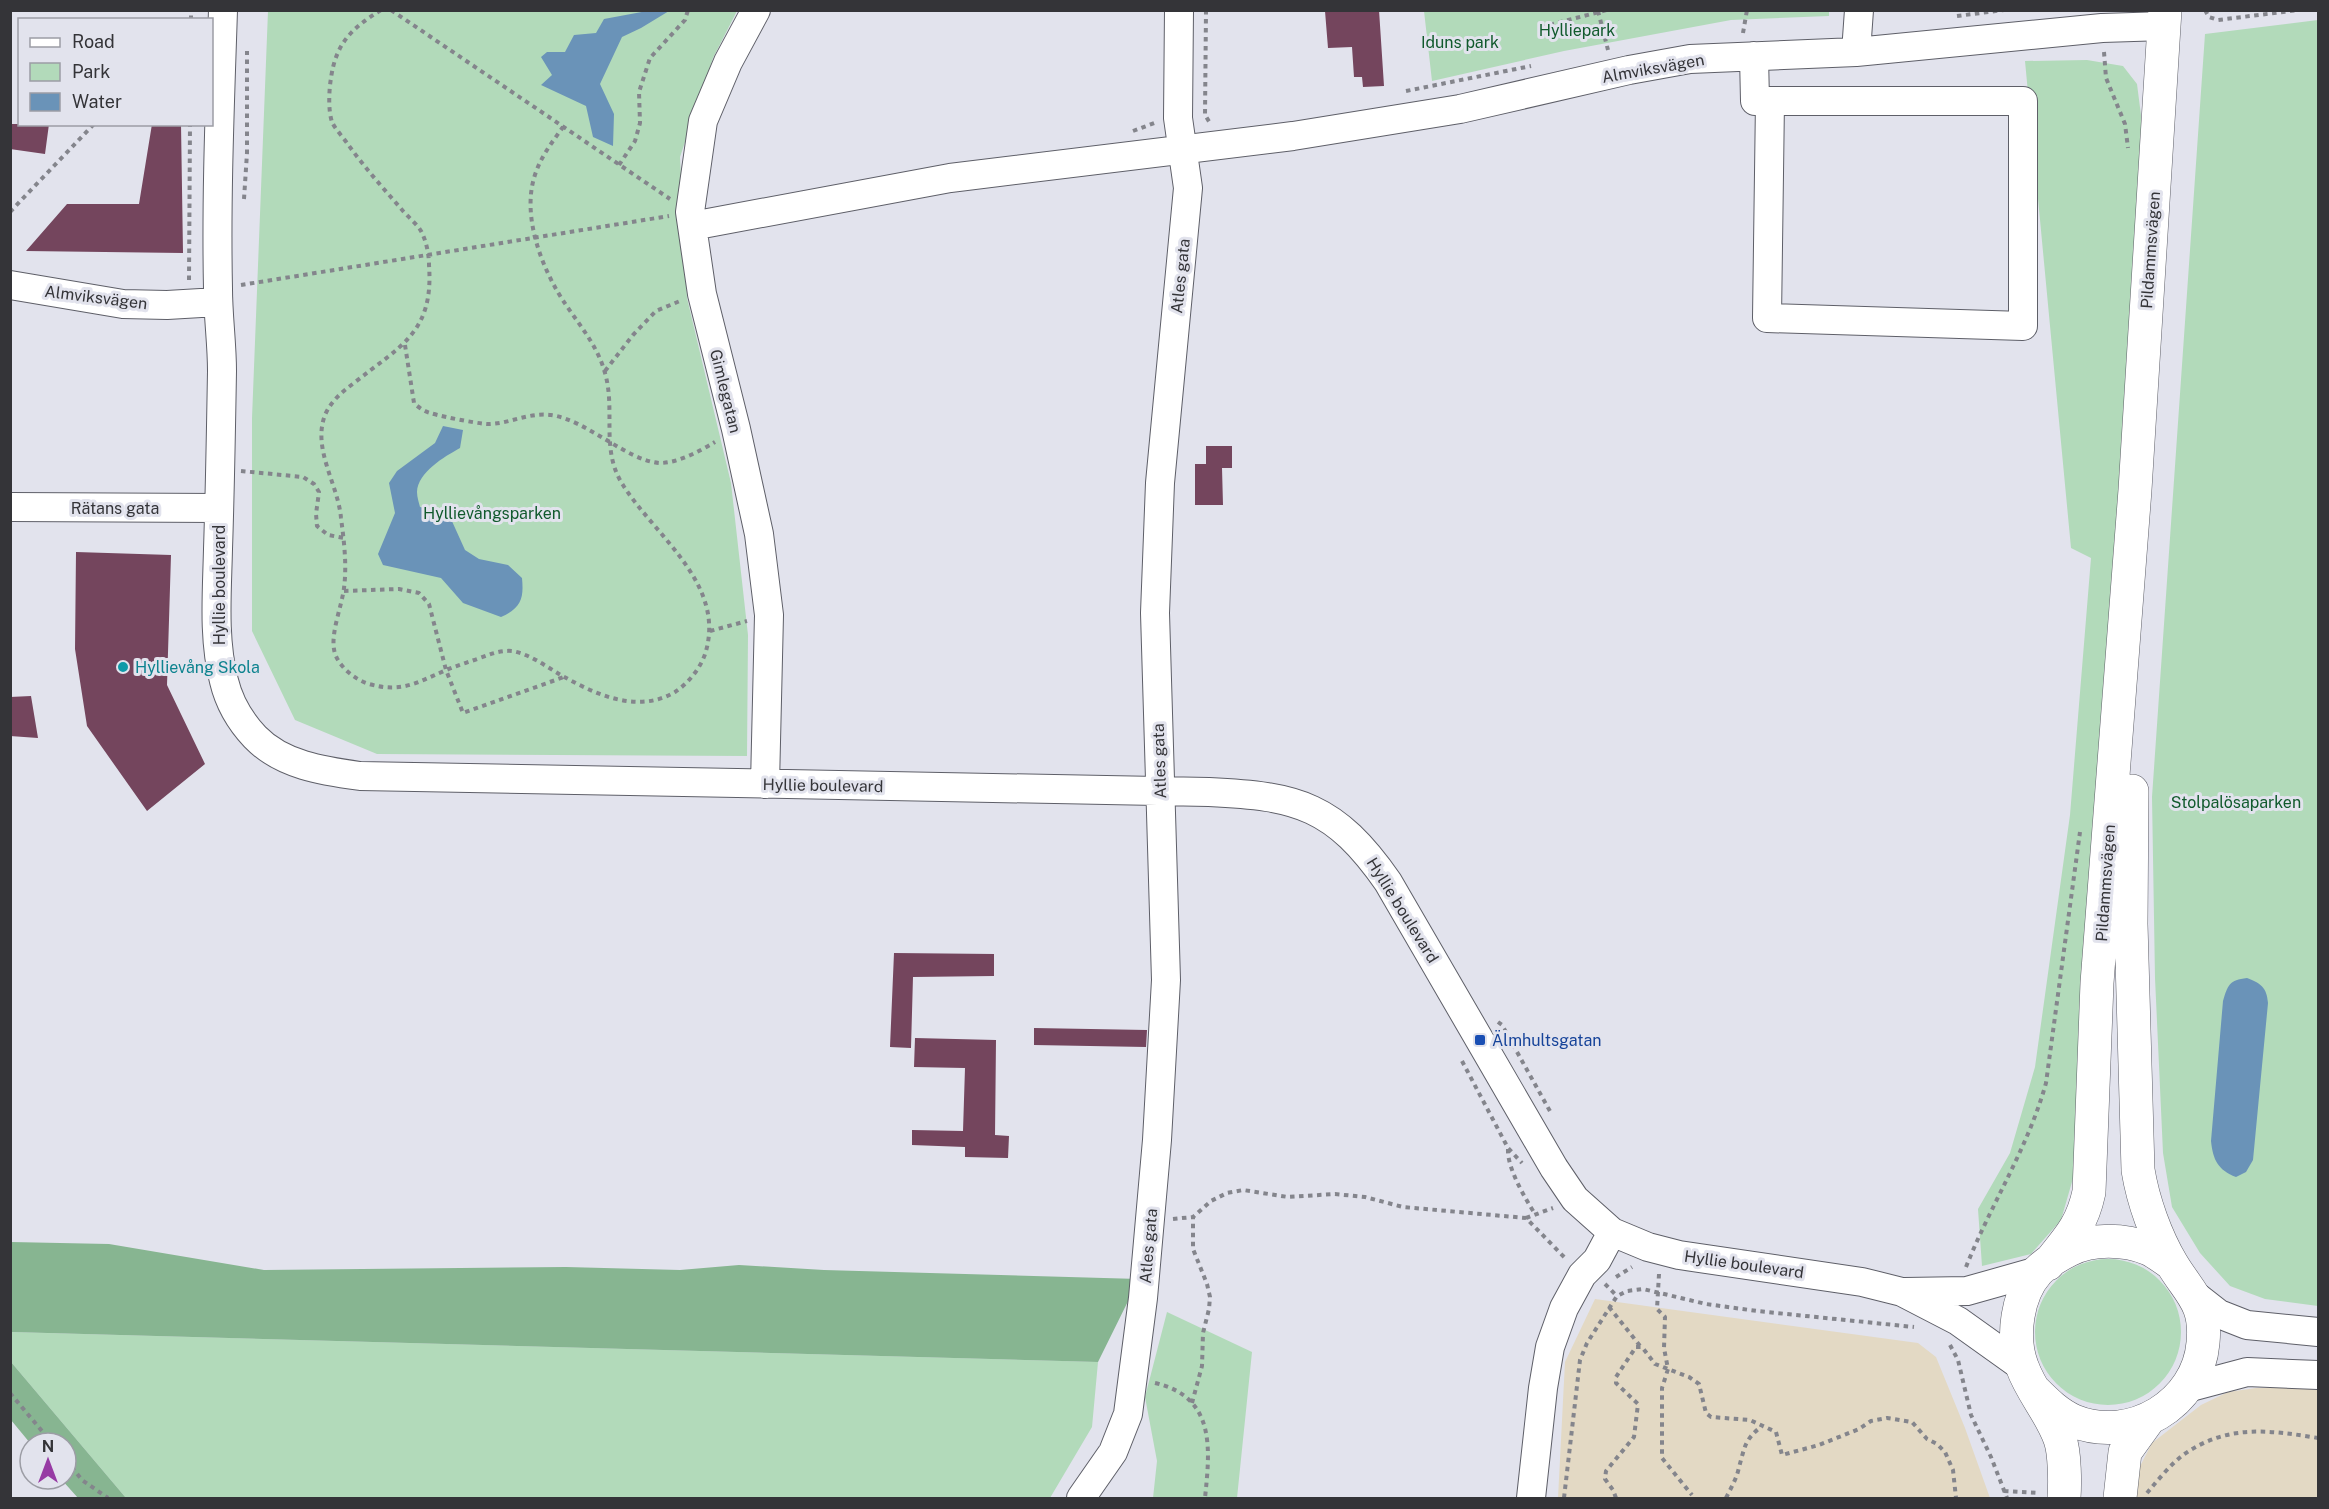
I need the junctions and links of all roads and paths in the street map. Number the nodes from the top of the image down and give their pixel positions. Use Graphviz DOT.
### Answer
graph roads {
  1 [pos="223,10"];
  2 [pos="381,10"];
  3 [pos="391,10"];
  4 [pos="687,10"];
  5 [pos="756,10"];
  6 [pos="1179,10"];
  7 [pos="1206,10"];
  8 [pos="1607,10"];
  9 [pos="1747,10"];
  10 [pos="1859,10"];
  11 [pos="2205,10"];
  12 [pos="2299,10"];
  13 [pos="1598,12"];
  14 [pos="2165,18"];
  15 [pos="1541,27"];
  16 [pos="2102,28"];
  17 [pos="1748,45"];
  18 [pos="247,46"];
  19 [pos="1608,50"];
  20 [pos="1856,52"];
  21 [pos="1770,101"];
  22 [pos="1191,117"];
  23 [pos="92,126"];
  24 [pos="190,126"];
  25 [pos="563,127"];
  26 [pos="1131,132"];
  27 [pos="1183,150"];
  28 [pos="2128,159"];
  29 [pos="620,165"];
  30 [pos="243,209"];
  31 [pos="10,212"];
  32 [pos="691,219"];
  33 [pos="536,239"];
  34 [pos="429,256"];
  35 [pos="10,285"];
  36 [pos="232,289"];
  37 [pos="702,294"];
  38 [pos="405,345"];
  39 [pos="605,371"];
  40 [pos="736,429"];
  41 [pos="609,440"];
  42 [pos="220,467"];
  43 [pos="2135,490"];
  44 [pos="10,507"];
  45 [pos="219,508"];
  46 [pos="344,538"];
  47 [pos="344,591"];
  48 [pos="769,615"];
  49 [pos="710,631"];
  50 [pos="446,670"];
  51 [pos="564,677"];
  52 [pos="765,784"];
  53 [pos="1160,792"];
  54 [pos="2081,827"];
  55 [pos="1494,1018"];
  56 [pos="1461,1059"];
  57 [pos="1552,1116"];
  58 [pos="1508,1148"];
  59 [pos="1529,1169"];
  60 [pos="1535,1214"];
  61 [pos="1983,1225"];
  62 [pos="1612,1232"];
  63 [pos="2172,1264"];
  64 [pos="1641,1265"];
  65 [pos="2043,1267"];
  66 [pos="1655,1268"];
  67 [pos="1595,1281"];
  68 [pos="1658,1291"];
  69 [pos="1902,1292"];
  70 [pos="1617,1296"];
  71 [pos="2196,1296"];
  72 [pos="1609,1307"];
  73 [pos="1919,1328"];
  74 [pos="2319,1332"];
  75 [pos="1642,1347"];
  76 [pos="1668,1369"];
  77 [pos="2319,1375"];
  78 [pos="1134,1378"];
  79 [pos="2028,1378"];
  80 [pos="2187,1388"];
  81 [pos="10,1393"];
  82 [pos="1192,1403"];
  83 [pos="2148,1420"];
  84 [pos="1762,1426"];
  85 [pos="42,1431"];
  86 [pos="2319,1438"];
  87 [pos="78,1475"];
  88 [pos="2004,1491"];
  89 [pos="1692,1495"];
  90 [pos="2064,1497"];
  91 [pos="2120,1497"];
  92 [pos="108,1498"];
  93 [pos="1081,1498"];
  94 [pos="1205,1498"];
  95 [pos="1531,1498"];
  96 [pos="1564,1498"];
  97 [pos="1616,1498"];
  98 [pos="1726,1498"];
  99 [pos="1956,1498"];
  1 -- 36 [label="street, Hyllie boulevard"];
  2 -- 34 [label="path"];
  3 -- 25 [label="path"];
  4 -- 29 [label="path"];
  5 -- 32 [label="street, Gimlegatan"];
  6 -- 22 [label="street, Atles gata"];
  7 -- 22 [label="path"];
  8 -- 13 [label="path"];
  9 -- 17 [label="path"];
  10 -- 20 [label="street"];
  11 -- 12 [label="path"];
  13 -- 15 [label="path"];
  13 -- 19 [label="path"];
  14 -- 16 [label="street, Almviksvägen"];
  14 -- 43 [label="main road, Pildammsvägen"];
  16 -- 20 [label="street, Almviksvägen"];
  16 -- 28 [label="path"];
  17 -- 20 [label="street, Almviksvägen"];
  17 -- 21 [label="street"];
  17 -- 27 [label="street, Almviksvägen"];
  18 -- 30 [label="path"];
  21 -- 21 [label="street"];
  22 -- 26 [label="path"];
  22 -- 27 [label="street, Atles gata"];
  23 -- 31 [label="path"];
  24 -- 36 [label="path"];
  25 -- 29 [label="path"];
  25 -- 33 [label="path"];
  27 -- 32 [label="street, Almviksvägen"];
  27 -- 53 [label="street, Atles gata"];
  29 -- 32 [label="path"];
  32 -- 33 [label="path"];
  32 -- 37 [label="street, Gimlegatan"];
  33 -- 34 [label="path"];
  33 -- 39 [label="path"];
  34 -- 36 [label="path"];
  34 -- 38 [label="path"];
  35 -- 36 [label="street, Almviksvägen"];
  36 -- 42 [label="street, Hyllie boulevard"];
  37 -- 39 [label="path"];
  37 -- 40 [label="street, Gimlegatan"];
  38 -- 41 [label="path"];
  38 -- 46 [label="path"];
  39 -- 41 [label="path"];
  40 -- 41 [label="path"];
  40 -- 48 [label="street, Gimlegatan"];
  41 -- 49 [label="path"];
  42 -- 45 [label="street, Hyllie boulevard"];
  42 -- 46 [label="path"];
  43 -- 63 [label="main road, Pildammsvägen"];
  43 -- 65 [label="main road, Pildammsvägen"];
  44 -- 45 [label="street, Rätans gata"];
  45 -- 52 [label="street, Hyllie boulevard"];
  46 -- 47 [label="path"];
  47 -- 50 [label="path"];
  47 -- 50 [label="path"];
  48 -- 49 [label="path"];
  48 -- 52 [label="street, Gimlegatan"];
  49 -- 51 [label="path"];
  50 -- 51 [label="path"];
  50 -- 51 [label="path"];
  52 -- 53 [label="street, Hyllie boulevard"];
  53 -- 62 [label="street, Hyllie boulevard"];
  53 -- 78 [label="street, Atles gata"];
  54 -- 61 [label="path"];
  55 -- 57 [label="path"];
  56 -- 58 [label="path"];
  58 -- 59 [label="path"];
  58 -- 60 [label="path"];
  62 -- 67 [label="street"];
  62 -- 69 [label="street, Hyllie boulevard"];
  63 -- 65 [label="main road, Pildammsvägen"];
  63 -- 71 [label="main road, Pildammsvägen"];
  64 -- 67 [label="path"];
  65 -- 69 [label="street, Hyllie boulevard"];
  65 -- 79 [label="main road, Pildammsvägen"];
  66 -- 68 [label="path"];
  67 -- 70 [label="path"];
  67 -- 82 [label="path"];
  67 -- 95 [label="street"];
  68 -- 70 [label="path"];
  68 -- 73 [label="path"];
  68 -- 76 [label="path"];
  69 -- 79 [label="street, Hyllie boulevard"];
  70 -- 72 [label="path"];
  71 -- 74 [label="street"];
  71 -- 80 [label="main road, Pildammsvägen"];
  72 -- 75 [label="path"];
  72 -- 96 [label="path"];
  75 -- 76 [label="path"];
  75 -- 97 [label="path"];
  76 -- 84 [label="path"];
  76 -- 89 [label="path"];
  77 -- 80 [label="street"];
  78 -- 82 [label="path"];
  78 -- 93 [label="street, Atles gata"];
  79 -- 83 [label="main road, Pildammsvägen"];
  79 -- 90 [label="main road, Pildammsvägen"];
  80 -- 83 [label="main road, Pildammsvägen"];
  81 -- 85 [label="path"];
  82 -- 94 [label="path"];
  83 -- 91 [label="main road, Pildammsvägen"];
  84 -- 98 [label="path"];
  84 -- 99 [label="path"];
  86 -- 91 [label="path"];
  87 -- 92 [label="path"];
  88 -- 90 [label="path"];
}
